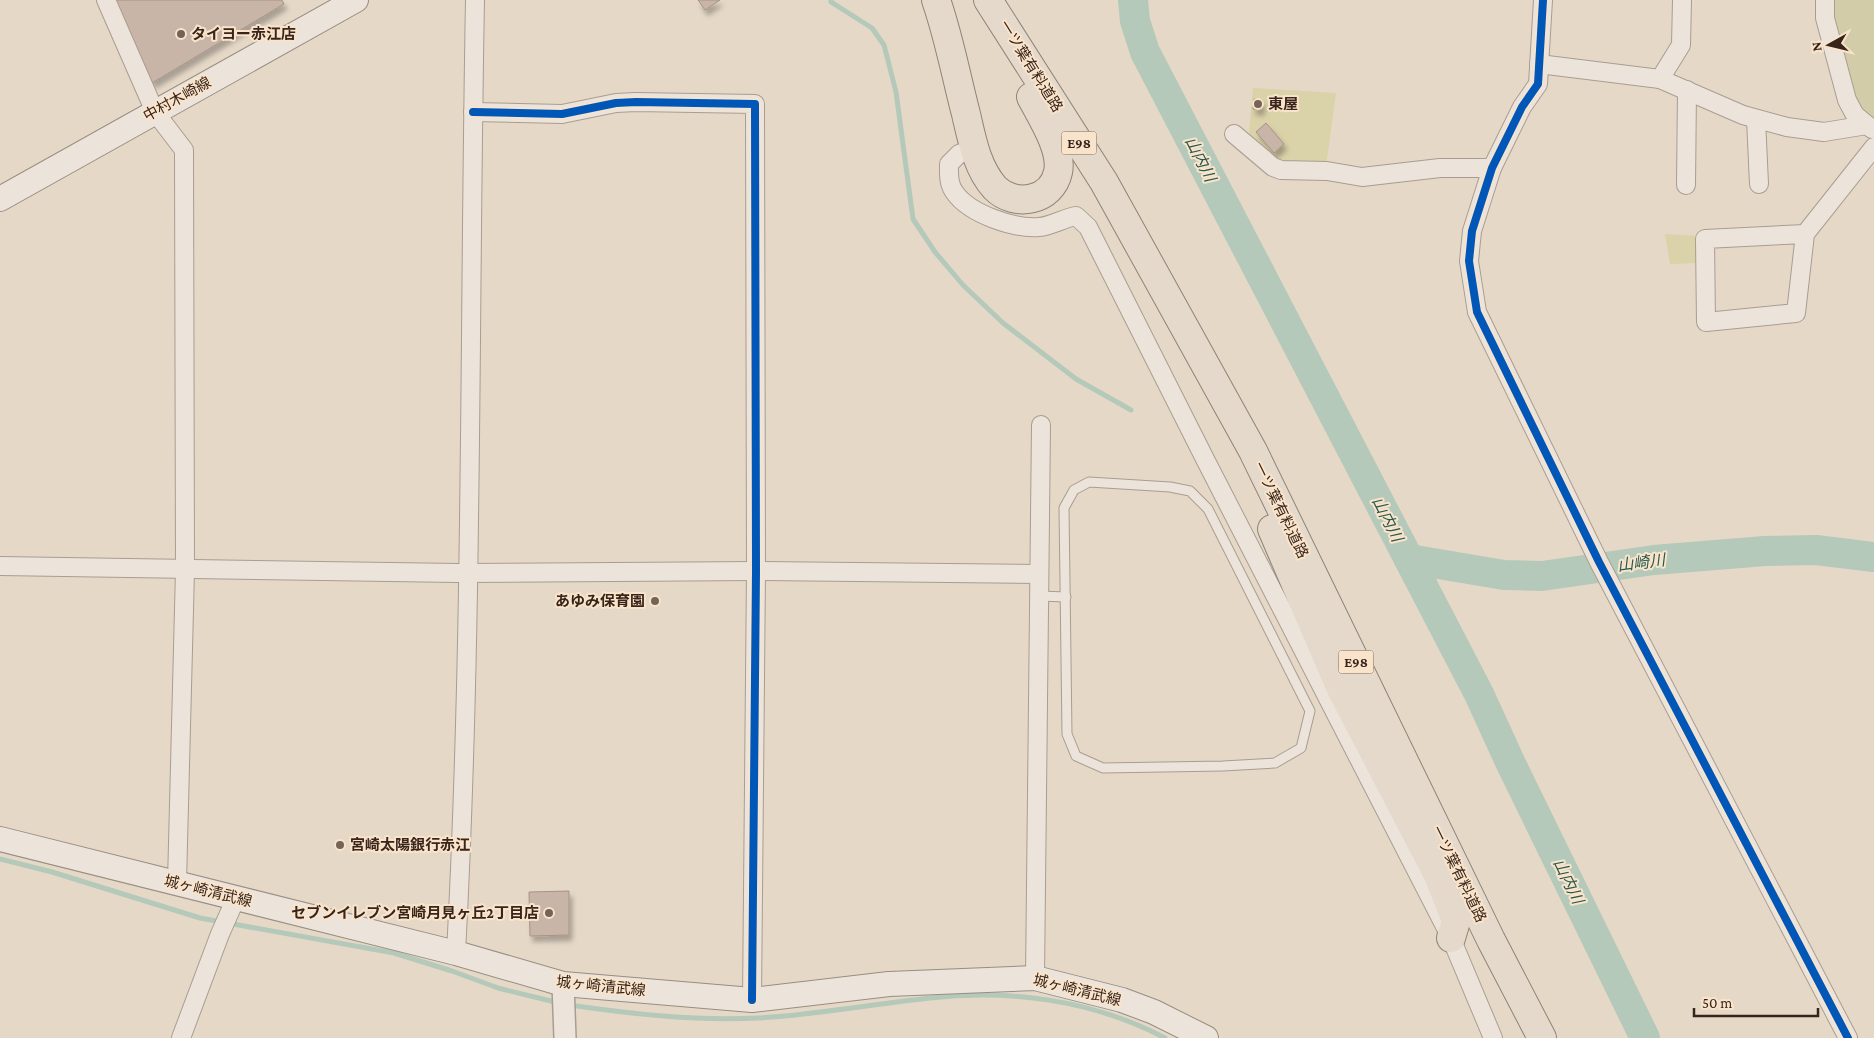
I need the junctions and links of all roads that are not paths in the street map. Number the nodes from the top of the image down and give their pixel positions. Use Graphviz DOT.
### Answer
graph roads {
  1 [pos="106,0"];
  2 [pos="356,0"];
  3 [pos="475,0"];
  4 [pos="936,0"];
  5 [pos="976,0"];
  6 [pos="988,0"];
  7 [pos="1543,0"];
  8 [pos="1682,0"];
  9 [pos="1825,0"];
  10 [pos="1539,64"];
  11 [pos="1660,79"];
  12 [pos="1688,90"];
  13 [pos="155,112"];
  14 [pos="473,112"];
  15 [pos="1756,119"];
  16 [pos="1870,128"];
  17 [pos="1234,134"];
  18 [pos="1874,147"];
  19 [pos="973,148"];
  20 [pos="1492,168"];
  21 [pos="1759,184"];
  22 [pos="1686,185"];
  23 [pos="0,199"];
  24 [pos="1805,234"];
  25 [pos="1164,289"];
  26 [pos="1041,425"];
  27 [pos="0,566"];
  28 [pos="185,570"];
  29 [pos="756,571"];
  30 [pos="470,573"];
  31 [pos="1039,574"];
  32 [pos="1039,596"];
  33 [pos="1066,597"];
  34 [pos="0,839"];
  35 [pos="177,884"];
  36 [pos="233,905"];
  37 [pos="1451,938"];
  38 [pos="456,953"];
  39 [pos="1035,978"];
  40 [pos="563,988"];
  41 [pos="752,1000"];
  42 [pos="181,1038"];
  43 [pos="565,1038"];
  44 [pos="1206,1038"];
  45 [pos="1493,1038"];
  46 [pos="1542,1038"];
  47 [pos="1848,1038"];
  1 -- 13 [label="street"];
  2 -- 13 [label="main road, 中村木崎線"];
  3 -- 14 [label="street"];
  4 -- 19 [label="main road"];
  5 -- 19 [label="main road"];
  6 -- 25 [label="main road, 一ツ葉有料道路 / E98"];
  7 -- 10 [label="street"];
  8 -- 11 [label="street"];
  9 -- 16 [label="street"];
  10 -- 11 [label="street"];
  10 -- 20 [label="street"];
  11 -- 12 [label="street"];
  12 -- 15 [label="street"];
  12 -- 22 [label="street"];
  13 -- 23 [label="main road, 中村木崎線"];
  13 -- 28 [label="street"];
  14 -- 29 [label="street"];
  14 -- 30 [label="street"];
  15 -- 16 [label="street"];
  15 -- 21 [label="street"];
  17 -- 20 [label="street"];
  18 -- 24 [label="street"];
  19 -- 37 [label="street"];
  20 -- 47 [label="street"];
  24 -- 24 [label="street"];
  25 -- 37 [label="main road"];
  25 -- 46 [label="main road, 一ツ葉有料道路 / E98"];
  26 -- 31 [label="street"];
  27 -- 28 [label="street"];
  28 -- 30 [label="street"];
  28 -- 35 [label="street"];
  29 -- 30 [label="street"];
  29 -- 31 [label="street"];
  29 -- 41 [label="street"];
  30 -- 38 [label="street"];
  31 -- 32 [label="street"];
  32 -- 33 [label="lane"];
  32 -- 39 [label="street"];
  33 -- 33 [label="lane"];
  34 -- 35 [label="main road, 城ヶ崎清武線"];
  35 -- 36 [label="main road, 城ヶ崎清武線"];
  36 -- 38 [label="main road, 城ヶ崎清武線"];
  36 -- 42 [label="street"];
  37 -- 45 [label="street"];
  38 -- 40 [label="main road, 城ヶ崎清武線"];
  39 -- 41 [label="main road, 城ヶ崎清武線"];
  39 -- 44 [label="main road, 城ヶ崎清武線"];
  40 -- 41 [label="main road, 城ヶ崎清武線"];
  40 -- 43 [label="street"];
}
